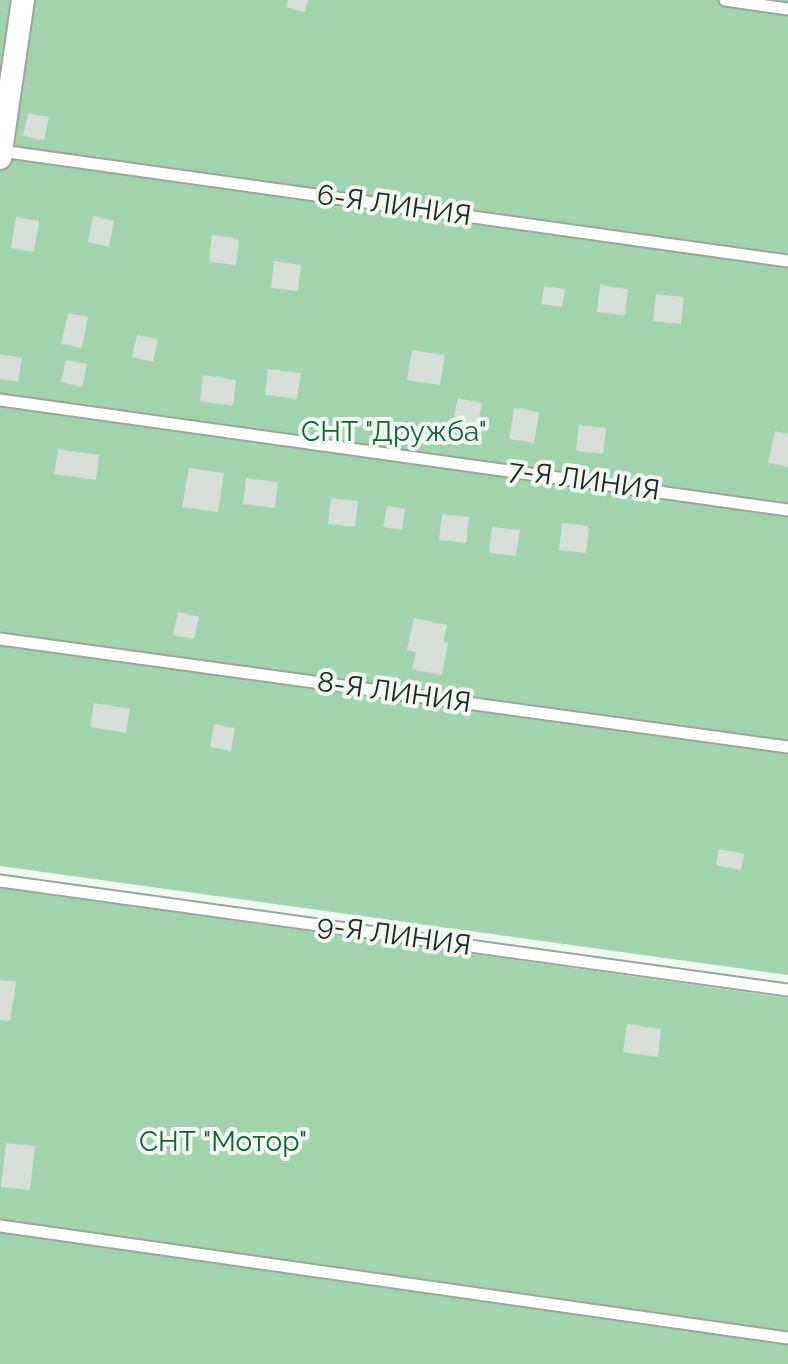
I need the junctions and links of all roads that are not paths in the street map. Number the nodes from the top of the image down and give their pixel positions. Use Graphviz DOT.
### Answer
graph roads {
  1 [pos="23,0"];
  2 [pos="725,0"];
  3 [pos="788,9"];
  4 [pos="0,151"];
  5 [pos="0,158"];
  6 [pos="788,261"];
  7 [pos="0,400"];
  8 [pos="788,510"];
  9 [pos="0,639"];
  10 [pos="788,747"];
  11 [pos="0,881"];
  12 [pos="788,990"];
  13 [pos="0,1226"];
  14 [pos="788,1338"];
  1 -- 4 [label="street"];
  2 -- 3 [label="lane"];
  4 -- 5 [label="street"];
  4 -- 6 [label="lane, 6-Я ЛИНИЯ"];
  7 -- 8 [label="lane, 7-Я ЛИНИЯ"];
  9 -- 10 [label="lane, 8-Я ЛИНИЯ"];
  11 -- 12 [label="lane, 9-Я ЛИНИЯ"];
  13 -- 14 [label="lane"];
}
